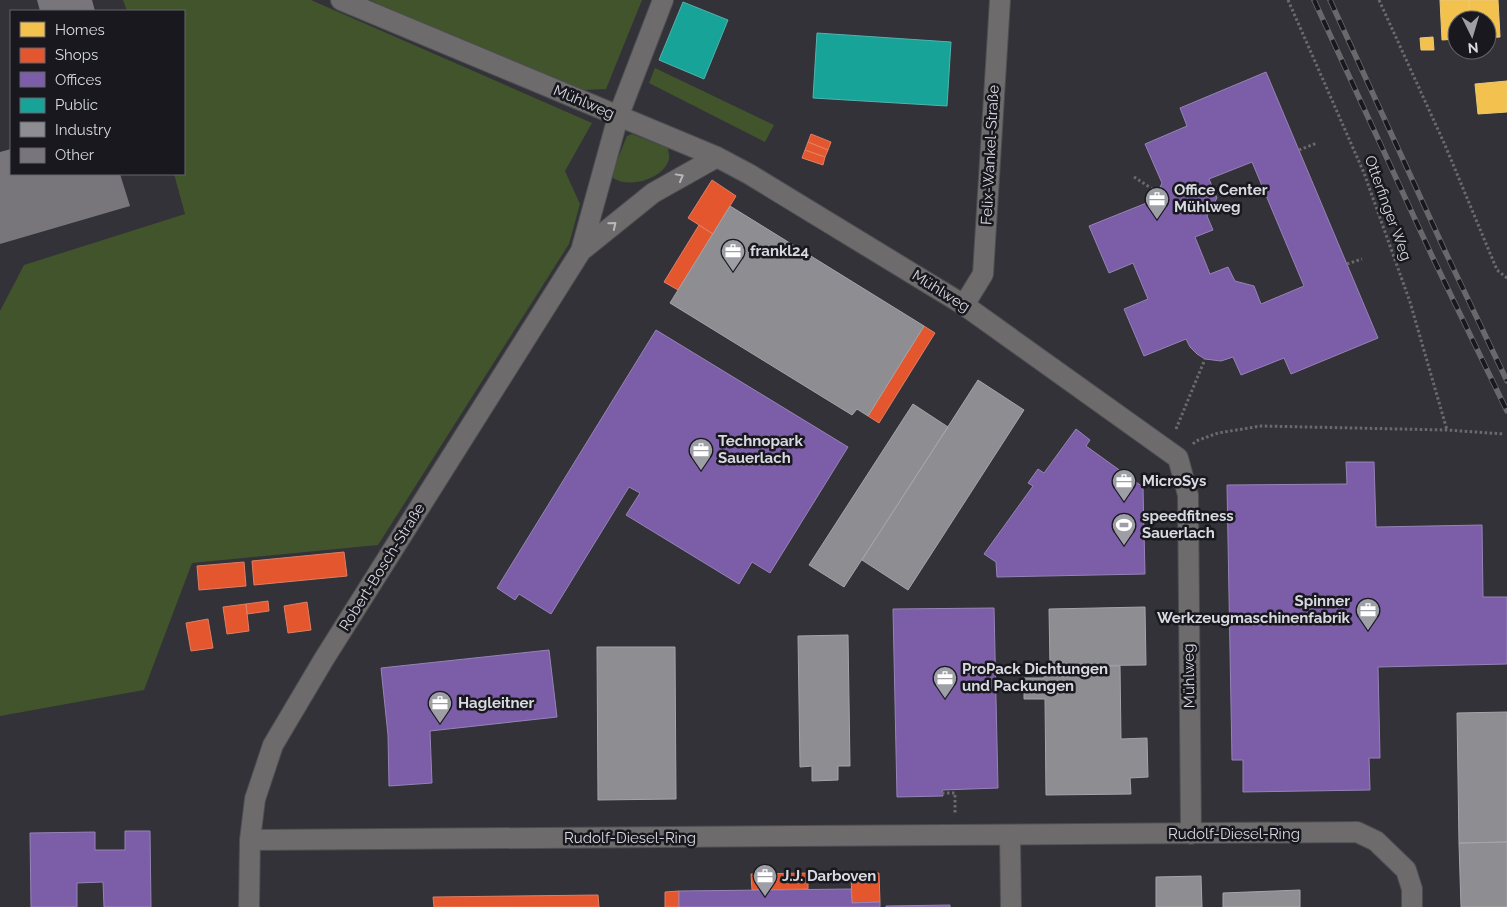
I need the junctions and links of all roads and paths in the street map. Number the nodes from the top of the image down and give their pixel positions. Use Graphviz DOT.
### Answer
graph roads {
  1 [pos="341,0"];
  2 [pos="662,0"];
  3 [pos="1000,0"];
  4 [pos="1288,0"];
  5 [pos="1379,0"];
  6 [pos="618,117"];
  7 [pos="1317,143"];
  8 [pos="1299,150"];
  9 [pos="717,157"];
  10 [pos="1134,177"];
  11 [pos="1157,192"];
  12 [pos="581,251"];
  13 [pos="1362,259"];
  14 [pos="1347,264"];
  15 [pos="1507,278"];
  16 [pos="964,305"];
  17 [pos="1205,359"];
  18 [pos="1180,420"];
  19 [pos="1447,430"];
  20 [pos="1504,434"];
  21 [pos="1178,458"];
  22 [pos="942,793"];
  23 [pos="1191,834"];
  24 [pos="956,836"];
  25 [pos="1010,836"];
  26 [pos="250,840"];
  27 [pos="249,907"];
  28 [pos="1011,907"];
  29 [pos="1412,907"];
  1 -- 6 [label="street, Mühlweg"];
  2 -- 6 [label="street"];
  3 -- 16 [label="street, Felix-Wankel-Straße"];
  4 -- 19 [label="path, Otterfinger Weg"];
  5 -- 15 [label="path"];
  6 -- 9 [label="street, Mühlweg"];
  6 -- 12 [label="street, Robert-Bosch-Straße"];
  7 -- 8 [label="path"];
  12 -- 9 [label="street, Robert-Bosch-Straße, one-way"];
  9 -- 16 [label="street, Mühlweg"];
  10 -- 11 [label="path"];
  12 -- 26 [label="street, Robert-Bosch-Straße"];
  13 -- 14 [label="path"];
  16 -- 21 [label="street, Mühlweg"];
  17 -- 18 [label="path"];
  19 -- 20 [label="path"];
  19 -- 21 [label="path"];
  21 -- 23 [label="street, Mühlweg"];
  22 -- 24 [label="path"];
  23 -- 25 [label="street, Rudolf-Diesel-Ring"];
  23 -- 29 [label="street, Rudolf-Diesel-Ring"];
  24 -- 25 [label="street, Rudolf-Diesel-Ring"];
  24 -- 26 [label="street, Rudolf-Diesel-Ring"];
  25 -- 28 [label="street"];
  26 -- 27 [label="street, Robert-Bosch-Straße"];
}
